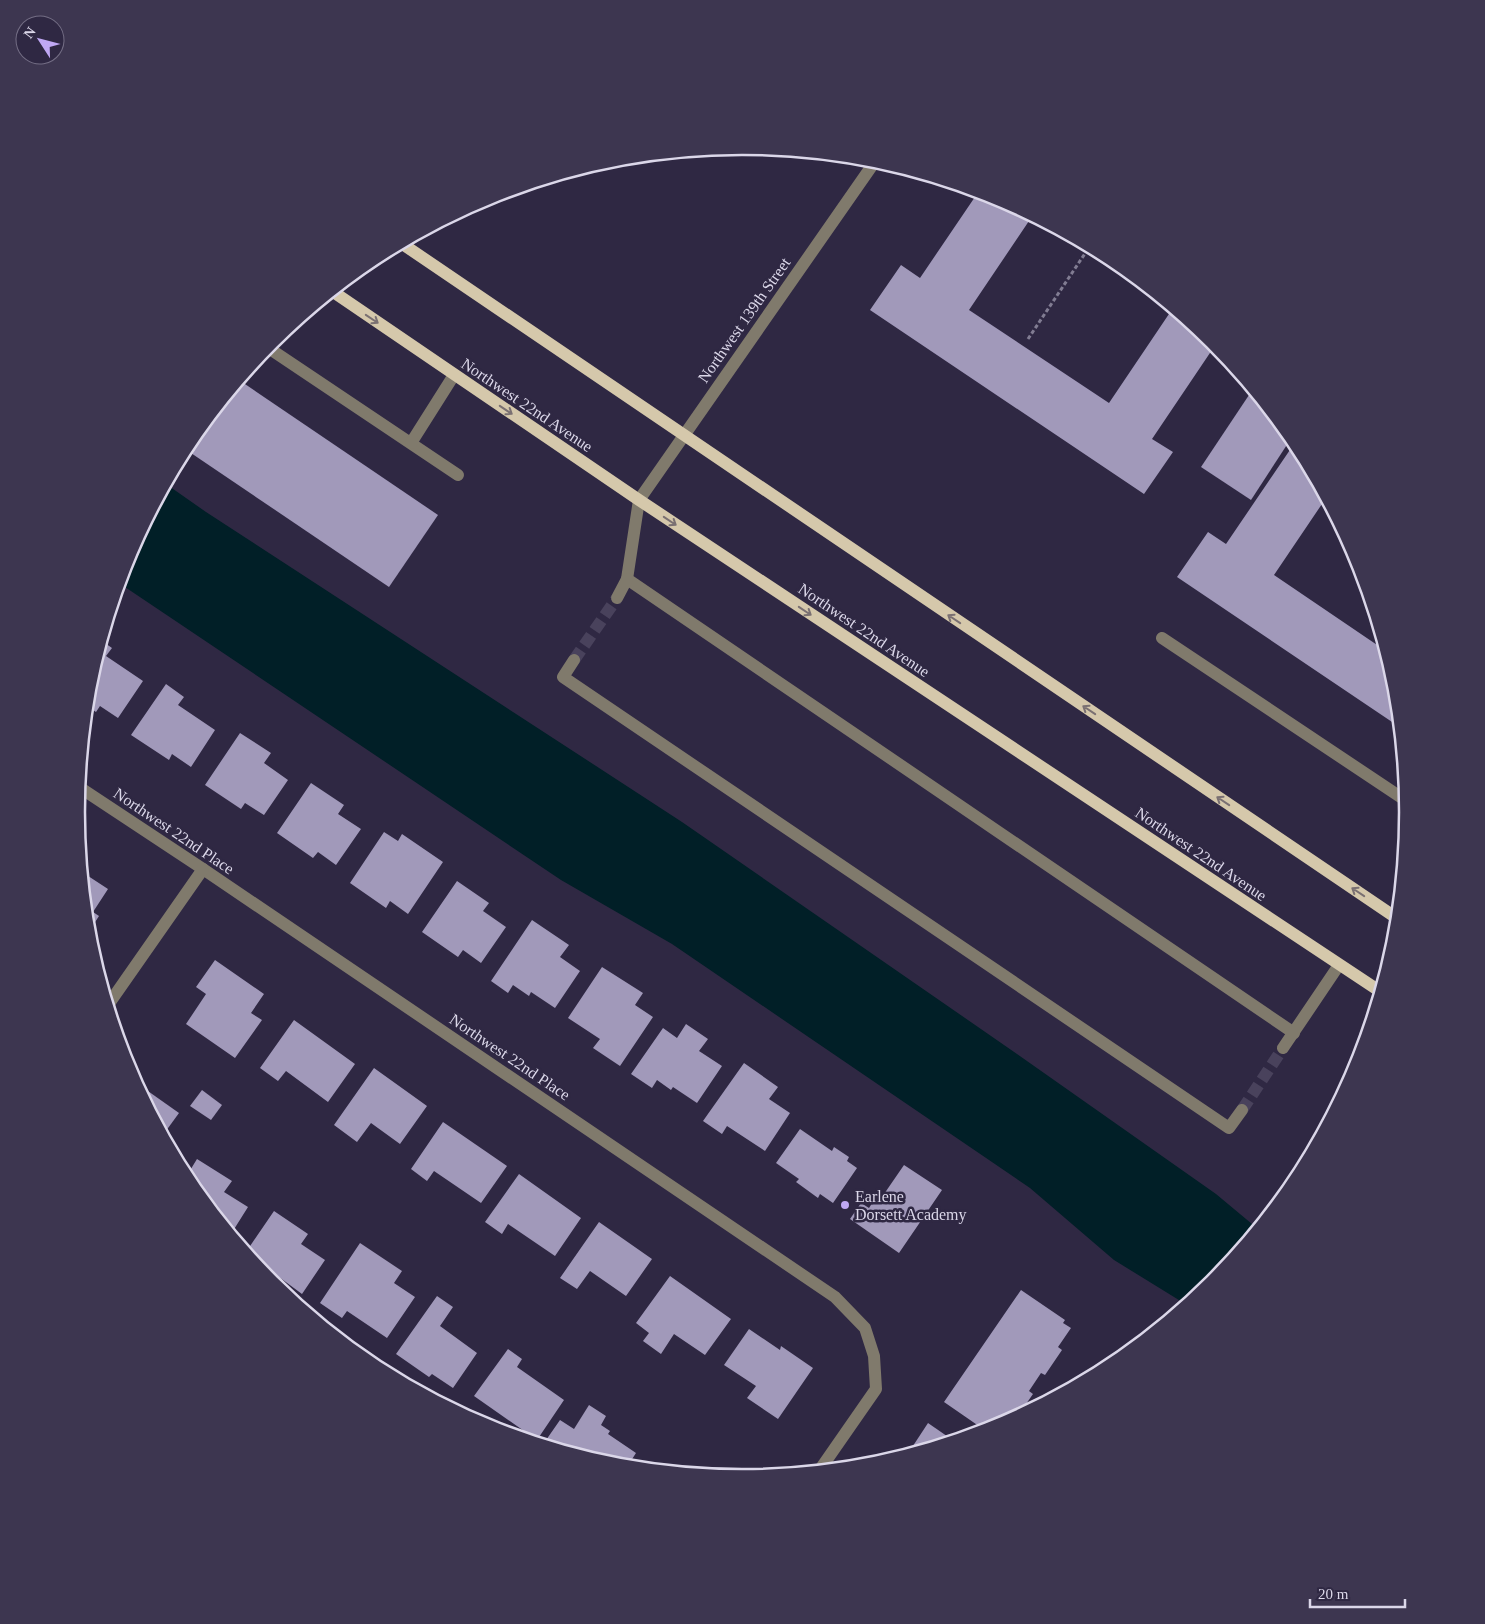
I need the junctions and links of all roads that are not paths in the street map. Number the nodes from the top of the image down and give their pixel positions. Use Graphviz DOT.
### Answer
graph roads {
  1 [pos="871,167"];
  2 [pos="407,247"];
  3 [pos="337,294"];
  4 [pos="274,351"];
  5 [pos="454,375"];
  6 [pos="683,435"];
  7 [pos="410,443"];
  8 [pos="458,475"];
  9 [pos="639,500"];
  10 [pos="627,580"];
  11 [pos="617,598"];
  12 [pos="1162,638"];
  13 [pos="574,660"];
  14 [pos="85,791"];
  15 [pos="1400,796"];
  16 [pos="203,869"];
  17 [pos="1391,914"];
  18 [pos="1339,965"];
  19 [pos="1376,989"];
  20 [pos="112,999"];
  21 [pos="1294,1033"];
  22 [pos="1283,1048"];
  23 [pos="1242,1110"];
  24 [pos="824,1464"];
  1 -- 6 [label="street, Northwest 139th Street"];
  2 -- 6 [label="main road"];
  3 -- 5 [label="main road, Northwest 22nd Avenue, one-way"];
  4 -- 7 [label="street"];
  5 -- 7 [label="street"];
  5 -- 9 [label="main road, Northwest 22nd Avenue, one-way"];
  6 -- 9 [label="street, Northwest 139th Street"];
  17 -- 6 [label="main road, one-way"];
  7 -- 8 [label="street"];
  9 -- 10 [label="street"];
  9 -- 18 [label="main road, Northwest 22nd Avenue, one-way"];
  10 -- 11 [label="street"];
  10 -- 21 [label="street"];
  12 -- 15 [label="street"];
  13 -- 23 [label="street"];
  14 -- 16 [label="street, Northwest 22nd Place"];
  16 -- 20 [label="street"];
  16 -- 24 [label="street, Northwest 22nd Place"];
  18 -- 19 [label="main road, Northwest 22nd Avenue"];
  18 -- 21 [label="street"];
  21 -- 22 [label="street"];
}
